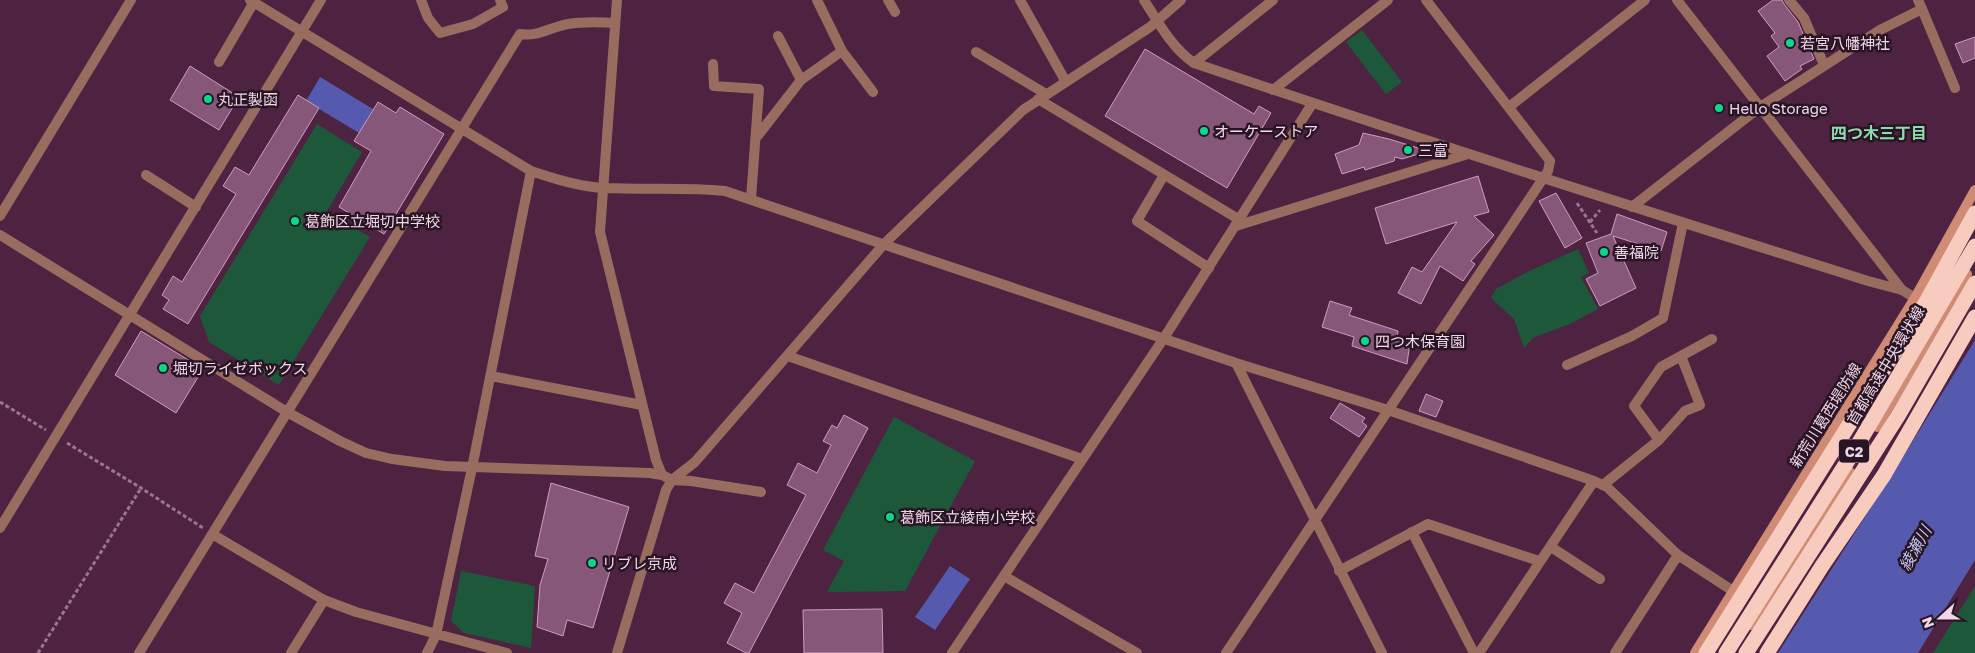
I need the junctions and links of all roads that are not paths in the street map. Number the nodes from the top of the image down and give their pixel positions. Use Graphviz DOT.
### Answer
graph roads {
  1 [pos="131,0"];
  2 [pos="322,0"];
  3 [pos="421,0"];
  4 [pos="500,0"];
  5 [pos="617,0"];
  6 [pos="817,0"];
  7 [pos="888,0"];
  8 [pos="1020,0"];
  9 [pos="1144,0"];
  10 [pos="1181,0"];
  11 [pos="1273,0"];
  12 [pos="1388,0"];
  13 [pos="1426,0"];
  14 [pos="1645,0"];
  15 [pos="1677,0"];
  16 [pos="1789,0"];
  17 [pos="252,1"];
  18 [pos="1920,5"];
  19 [pos="894,12"];
  20 [pos="1156,20"];
  21 [pos="615,23"];
  22 [pos="303,32"];
  23 [pos="778,36"];
  24 [pos="842,51"];
  25 [pos="976,52"];
  26 [pos="219,62"];
  27 [pos="1194,63"];
  28 [pos="713,64"];
  29 [pos="1824,65"];
  30 [pos="801,80"];
  31 [pos="1066,82"];
  32 [pos="1955,88"];
  33 [pos="1273,90"];
  34 [pos="873,92"];
  35 [pos="1042,97"];
  36 [pos="1312,104"];
  37 [pos="1509,107"];
  38 [pos="1760,107"];
  39 [pos="461,128"];
  40 [pos="756,138"];
  41 [pos="1468,154"];
  42 [pos="531,170"];
  43 [pos="146,175"];
  44 [pos="1164,175"];
  45 [pos="1544,178"];
  46 [pos="604,188"];
  47 [pos="1975,190"];
  48 [pos="751,199"];
  49 [pos="196,207"];
  50 [pos="1632,207"];
  51 [pos="1975,213"];
  52 [pos="0,216"];
  53 [pos="1238,223"];
  54 [pos="1683,223"];
  55 [pos="0,235"];
  56 [pos="884,244"];
  57 [pos="1975,246"];
  58 [pos="1975,260"];
  59 [pos="1209,268"];
  60 [pos="1975,283"];
  61 [pos="1902,290"];
  62 [pos="1915,298"];
  63 [pos="129,316"];
  64 [pos="1975,316"];
  65 [pos="1164,338"];
  66 [pos="1712,339"];
  67 [pos="788,356"];
  68 [pos="1682,356"];
  69 [pos="1236,363"];
  70 [pos="1567,365"];
  71 [pos="491,376"];
  72 [pos="642,405"];
  73 [pos="1388,410"];
  74 [pos="287,412"];
  75 [pos="1659,440"];
  76 [pos="1082,459"];
  77 [pos="472,468"];
  78 [pos="662,475"];
  79 [pos="672,480"];
  80 [pos="1599,483"];
  81 [pos="761,492"];
  82 [pos="1315,522"];
  83 [pos="0,528"];
  84 [pos="1412,532"];
  85 [pos="212,534"];
  86 [pos="1551,547"];
  87 [pos="1678,555"];
  88 [pos="1540,561"];
  89 [pos="1339,571"];
  90 [pos="1004,576"];
  91 [pos="1600,579"];
  92 [pos="1733,591"];
  93 [pos="324,600"];
  94 [pos="436,635"];
  95 [pos="140,653"];
  96 [pos="290,653"];
  97 [pos="427,653"];
  98 [pos="507,653"];
  99 [pos="617,653"];
  100 [pos="952,653"];
  101 [pos="1137,653"];
  102 [pos="1226,653"];
  103 [pos="1382,653"];
  104 [pos="1474,653"];
  105 [pos="1478,653"];
  106 [pos="1615,653"];
  107 [pos="1695,653"];
  108 [pos="1706,653"];
  109 [pos="1725,653"];
  110 [pos="1746,653"];
  111 [pos="1767,653"];
  1 -- 52 [label="street"];
  2 -- 22 [label="street"];
  3 -- 4 [label="street"];
  5 -- 21 [label="street"];
  6 -- 24 [label="street"];
  7 -- 19 [label="street"];
  8 -- 31 [label="street"];
  9 -- 20 [label="street"];
  10 -- 20 [label="street"];
  11 -- 27 [label="street"];
  12 -- 33 [label="street"];
  13 -- 37 [label="street"];
  14 -- 37 [label="street"];
  15 -- 38 [label="street"];
  16 -- 29 [label="street"];
  17 -- 22 [label="street"];
  17 -- 26 [label="street"];
  18 -- 29 [label="street"];
  18 -- 32 [label="street"];
  20 -- 27 [label="street"];
  20 -- 31 [label="street"];
  21 -- 39 [label="street"];
  21 -- 46 [label="street"];
  22 -- 39 [label="street"];
  22 -- 49 [label="street"];
  23 -- 30 [label="street"];
  24 -- 30 [label="street"];
  24 -- 34 [label="street"];
  25 -- 35 [label="street"];
  27 -- 33 [label="street"];
  28 -- 40 [label="street"];
  29 -- 38 [label="street"];
  30 -- 40 [label="street"];
  31 -- 35 [label="street"];
  33 -- 36 [label="street"];
  35 -- 44 [label="street"];
  35 -- 56 [label="street"];
  36 -- 41 [label="street"];
  36 -- 53 [label="street"];
  37 -- 45 [label="street"];
  38 -- 50 [label="street"];
  38 -- 61 [label="street"];
  39 -- 42 [label="street"];
  39 -- 74 [label="street"];
  40 -- 48 [label="street"];
  41 -- 45 [label="street"];
  41 -- 53 [label="street"];
  42 -- 46 [label="street"];
  42 -- 71 [label="street"];
  43 -- 49 [label="street"];
  44 -- 53 [label="street"];
  44 -- 59 [label="street"];
  45 -- 50 [label="street"];
  45 -- 73 [label="street"];
  46 -- 48 [label="street"];
  46 -- 72 [label="street"];
  47 -- 62 [label="main road, 新荒川葛西堤防線"];
  48 -- 56 [label="street"];
  49 -- 63 [label="street"];
  50 -- 54 [label="street"];
  51 -- 108 [label="highway"];
  53 -- 59 [label="street"];
  54 -- 61 [label="street"];
  54 -- 70 [label="street"];
  55 -- 63 [label="street"];
  56 -- 65 [label="street"];
  56 -- 67 [label="street"];
  57 -- 109 [label="highway, 首都高速中央環状線 / C2"];
  58 -- 109 [label="main road"];
  59 -- 65 [label="street"];
  60 -- 110 [label="highway"];
  61 -- 62 [label="street"];
  62 -- 92 [label="main road, 新荒川葛西堤防線"];
  63 -- 74 [label="street"];
  63 -- 83 [label="street"];
  64 -- 111 [label="highway, C2"];
  65 -- 69 [label="street"];
  65 -- 76 [label="street"];
  66 -- 68 [label="street"];
  67 -- 76 [label="street"];
  67 -- 79 [label="street"];
  68 -- 75 [label="street"];
  68 -- 75 [label="street"];
  69 -- 73 [label="street"];
  69 -- 82 [label="street"];
  71 -- 72 [label="street"];
  71 -- 77 [label="street"];
  72 -- 78 [label="street"];
  73 -- 80 [label="street"];
  73 -- 82 [label="street"];
  74 -- 77 [label="street"];
  74 -- 85 [label="street"];
  75 -- 80 [label="street"];
  76 -- 90 [label="street"];
  77 -- 78 [label="street"];
  77 -- 94 [label="street"];
  78 -- 79 [label="street"];
  79 -- 81 [label="street"];
  79 -- 99 [label="street"];
  80 -- 86 [label="street"];
  80 -- 87 [label="street"];
  82 -- 89 [label="street"];
  82 -- 102 [label="street"];
  84 -- 88 [label="street"];
  84 -- 89 [label="street"];
  84 -- 104 [label="street"];
  85 -- 93 [label="street"];
  85 -- 95 [label="street"];
  86 -- 88 [label="street"];
  86 -- 91 [label="street"];
  87 -- 92 [label="street"];
  87 -- 106 [label="street"];
  88 -- 105 [label="street"];
  89 -- 103 [label="street"];
  90 -- 100 [label="street"];
  90 -- 101 [label="street"];
  92 -- 107 [label="main road, 新荒川葛西堤防線"];
  93 -- 94 [label="street"];
  93 -- 96 [label="street"];
  94 -- 97 [label="street"];
  94 -- 98 [label="street"];
}
